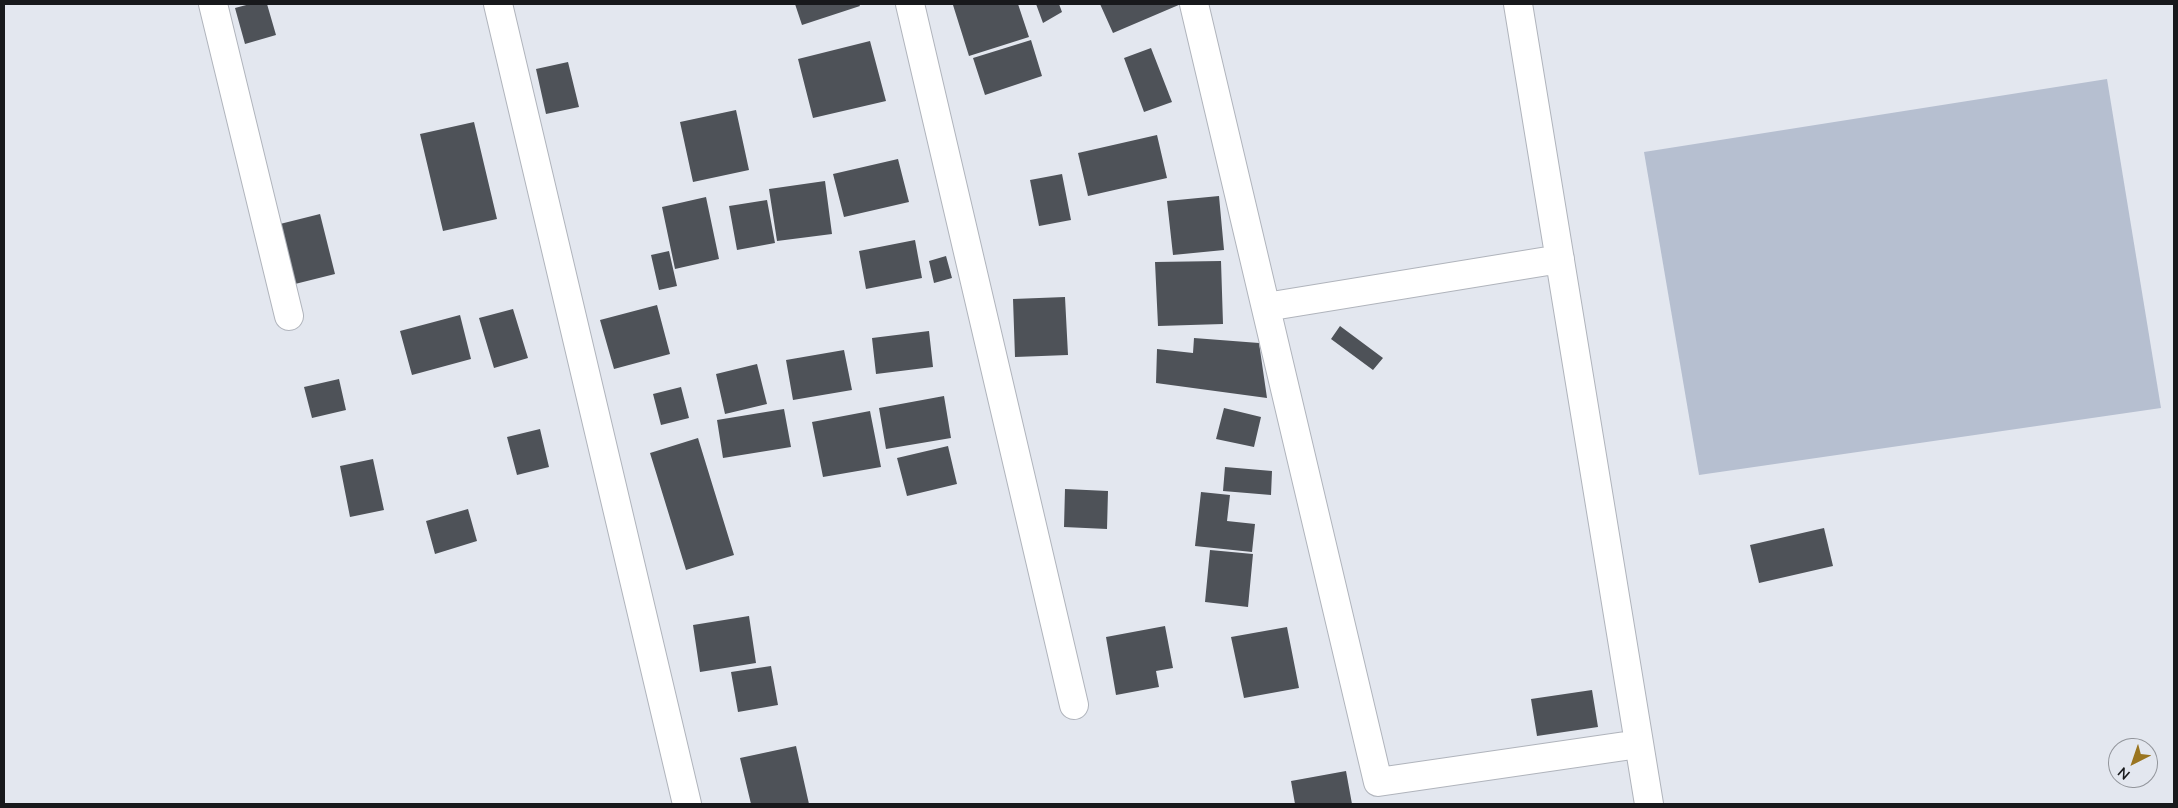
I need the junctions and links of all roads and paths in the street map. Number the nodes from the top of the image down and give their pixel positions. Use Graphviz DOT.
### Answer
graph roads {
  1 [pos="213,4"];
  2 [pos="498,4"];
  3 [pos="910,4"];
  4 [pos="1194,4"];
  5 [pos="1518,4"];
  6 [pos="1560,259"];
  7 [pos="1266,307"];
  8 [pos="289,316"];
  9 [pos="1074,705"];
  10 [pos="1640,744"];
  11 [pos="686,804"];
  12 [pos="1649,804"];
  1 -- 8 [label="street"];
  2 -- 11 [label="street"];
  3 -- 9 [label="street"];
  4 -- 7 [label="street"];
  5 -- 6 [label="street"];
  6 -- 7 [label="street"];
  6 -- 10 [label="street"];
  7 -- 10 [label="street"];
  10 -- 12 [label="street"];
}
